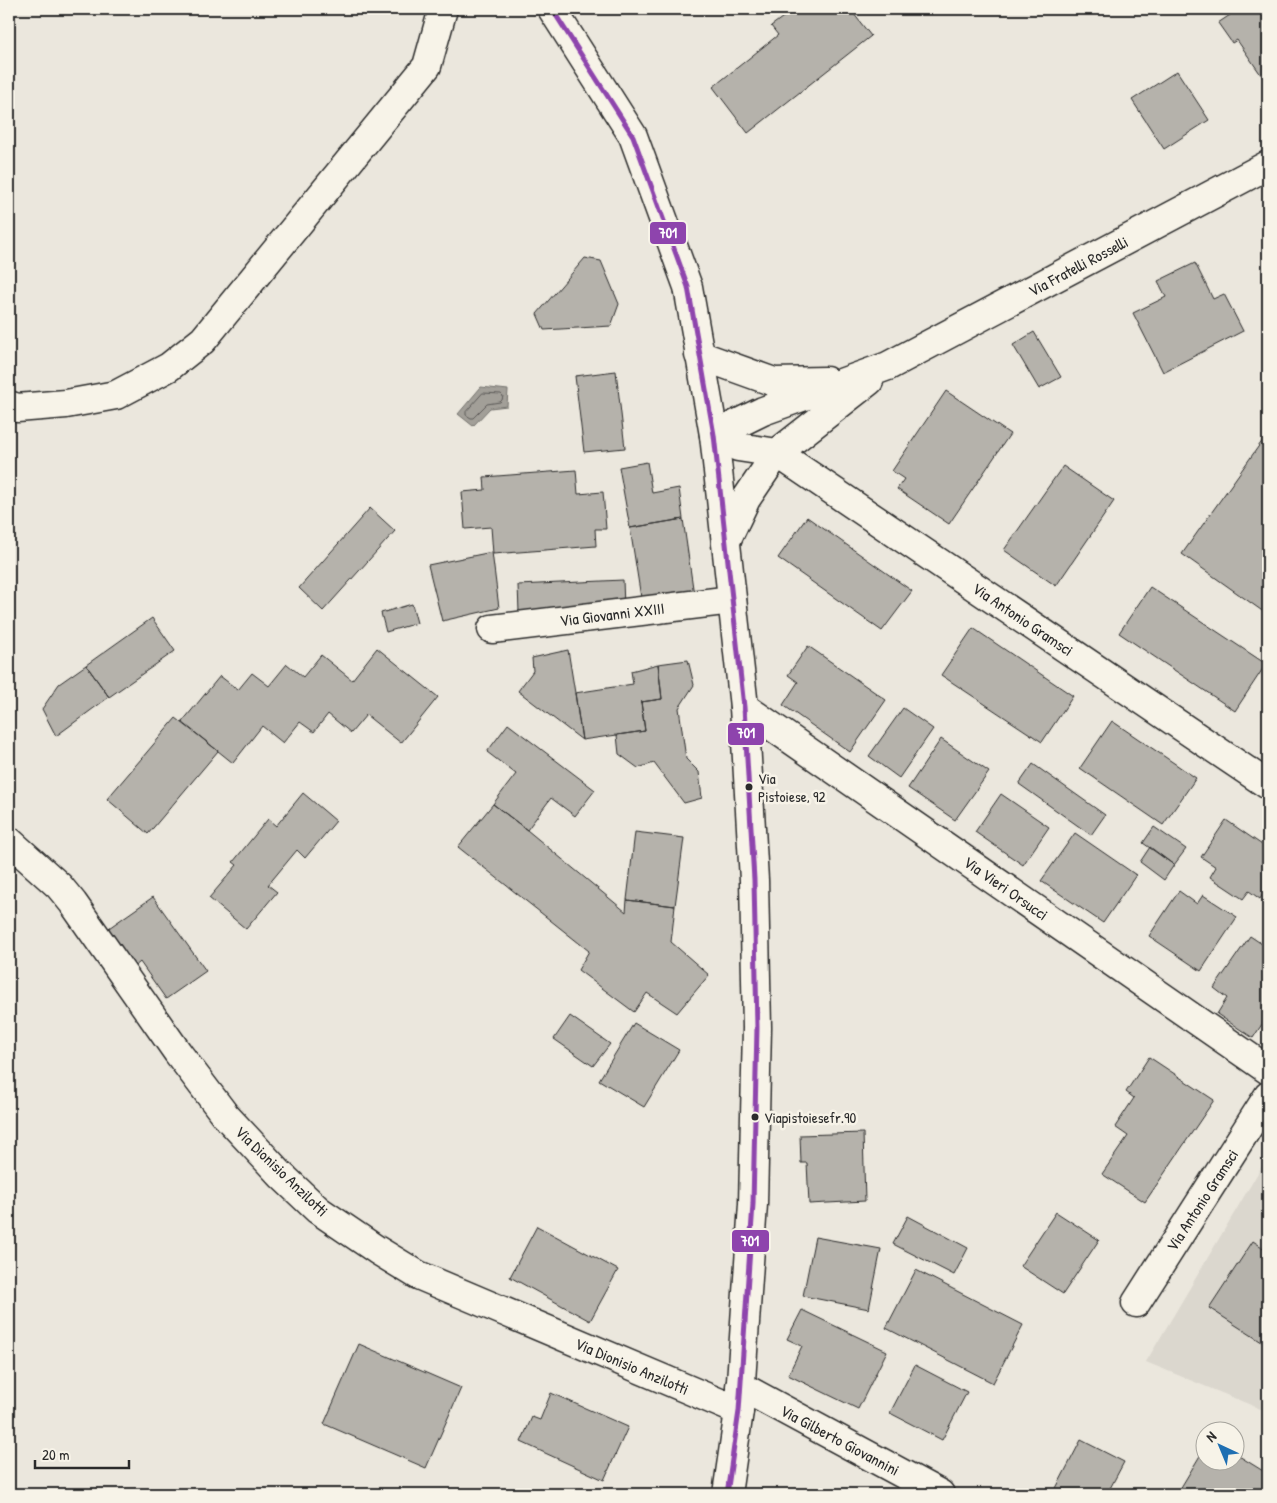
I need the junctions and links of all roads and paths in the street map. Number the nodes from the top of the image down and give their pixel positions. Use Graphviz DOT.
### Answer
graph roads {
  1 [pos="443,9"];
  2 [pos="552,9"];
  3 [pos="1268,166"];
  4 [pos="700,355"];
  5 [pos="888,366"];
  6 [pos="9,405"];
  7 [pos="714,434"];
  8 [pos="777,453"];
  9 [pos="726,541"];
  10 [pos="732,600"];
  11 [pos="492,629"];
  12 [pos="744,707"];
  13 [pos="1268,785"];
  14 [pos="9,841"];
  15 [pos="1268,1070"];
  16 [pos="1268,1096"];
  17 [pos="1136,1303"];
  18 [pos="740,1399"];
  19 [pos="727,1494"];
  20 [pos="940,1494"];
  1 -- 6 [label="street"];
  2 -- 4 [label="street"];
  3 -- 5 [label="street, Via Fratelli Rosselli"];
  4 -- 5 [label="street, Via Fratelli Rosselli"];
  4 -- 7 [label="street"];
  5 -- 7 [label="street, Via Fratelli Rosselli"];
  5 -- 8 [label="street, Via Fratelli Rosselli"];
  7 -- 8 [label="street"];
  7 -- 9 [label="street"];
  8 -- 9 [label="street, Via Fratelli Rosselli"];
  8 -- 13 [label="street, Via Antonio Gramsci"];
  9 -- 10 [label="street"];
  10 -- 11 [label="street, Via Giovanni XXIII"];
  10 -- 12 [label="street"];
  12 -- 15 [label="street, Via Vieri Orsucci"];
  12 -- 18 [label="street"];
  14 -- 18 [label="street, Via Dionisio Anzilotti"];
  16 -- 17 [label="street, Via Antonio Gramsci"];
  18 -- 19 [label="street"];
  18 -- 20 [label="street, Via Gilberto Giovannini"];
}
